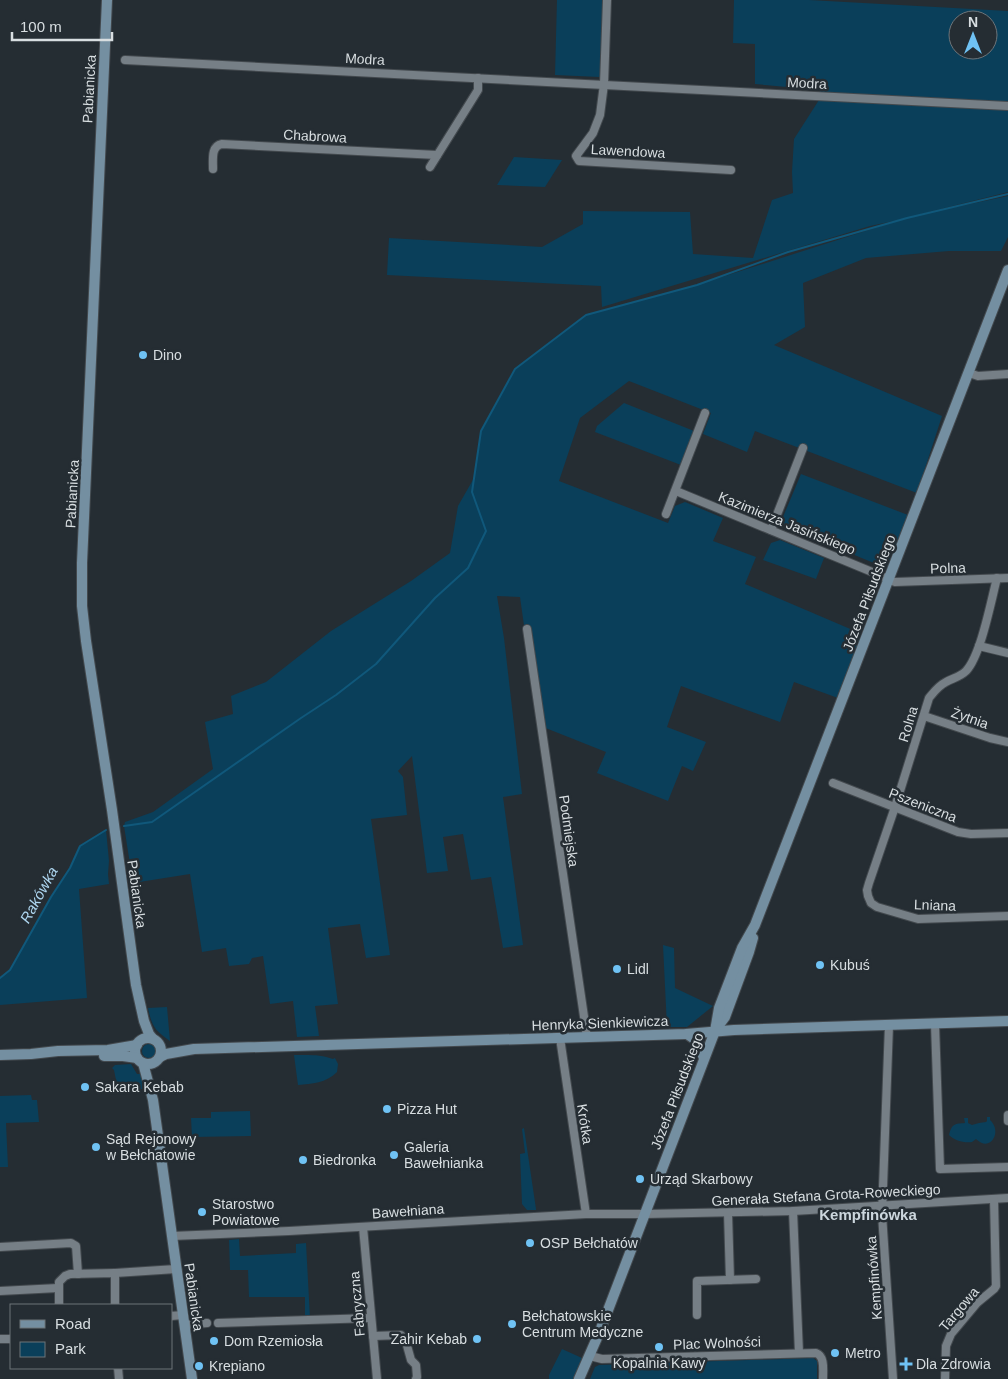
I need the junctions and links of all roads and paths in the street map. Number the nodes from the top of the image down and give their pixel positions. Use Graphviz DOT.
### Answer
graph roads {
  1 [pos="107,0"];
  2 [pos="607,0"];
  3 [pos="125,60"];
  4 [pos="478,78"];
  5 [pos="604,84"];
  6 [pos="1008,106"];
  7 [pos="437,155"];
  8 [pos="430,167"];
  9 [pos="213,169"];
  10 [pos="731,170"];
  11 [pos="1008,270"];
  12 [pos="969,372"];
  13 [pos="1008,374"];
  14 [pos="705,413"];
  15 [pos="803,448"];
  16 [pos="676,491"];
  17 [pos="666,514"];
  18 [pos="771,530"];
  19 [pos="997,578"];
  20 [pos="1008,578"];
  21 [pos="889,580"];
  22 [pos="527,629"];
  23 [pos="979,646"];
  24 [pos="1008,653"];
  25 [pos="924,716"];
  26 [pos="1008,742"];
  27 [pos="833,783"];
  28 [pos="895,807"];
  29 [pos="1008,833"];
  30 [pos="868,896"];
  31 [pos="1008,916"];
  32 [pos="136,985"];
  33 [pos="722,1012"];
  34 [pos="1008,1021"];
  35 [pos="935,1024"];
  36 [pos="889,1025"];
  37 [pos="734,1030"];
  38 [pos="715,1031"];
  39 [pos="687,1034"];
  40 [pos="587,1037"];
  41 [pos="560,1038"];
  42 [pos="156,1042"];
  43 [pos="138,1043"];
  44 [pos="194,1049"];
  45 [pos="31,1054"];
  46 [pos="0,1055"];
  47 [pos="704,1058"];
  48 [pos="158,1059"];
  49 [pos="140,1060"];
  50 [pos="153,1100"];
  51 [pos="1008,1115"];
  52 [pos="1008,1121"];
  53 [pos="1008,1167"];
  54 [pos="994,1198"];
  55 [pos="1008,1198"];
  56 [pos="882,1206"];
  57 [pos="793,1211"];
  58 [pos="728,1213"];
  59 [pos="586,1214"];
  60 [pos="645,1214"];
  61 [pos="363,1227"];
  62 [pos="172,1236"];
  63 [pos="0,1247"];
  64 [pos="176,1269"];
  65 [pos="115,1273"];
  66 [pos="78,1274"];
  67 [pos="756,1279"];
  68 [pos="730,1280"];
  69 [pos="58,1288"];
  70 [pos="0,1291"];
  71 [pos="59,1304"];
  72 [pos="115,1304"];
  73 [pos="697,1314"];
  74 [pos="172,1316"];
  75 [pos="371,1318"];
  76 [pos="184,1320"];
  77 [pos="207,1323"];
  78 [pos="218,1323"];
  79 [pos="373,1336"];
  80 [pos="799,1353"];
  81 [pos="590,1356"];
  82 [pos="192,1379"];
  83 [pos="377,1379"];
  84 [pos="416,1379"];
  85 [pos="578,1379"];
  86 [pos="585,1379"];
  87 [pos="823,1379"];
  88 [pos="894,1379"];
  89 [pos="945,1379"];
  1 -- 32 [label="main road, Pabianicka"];
  2 -- 5 [label="street"];
  3 -- 4 [label="street, Modra"];
  4 -- 5 [label="street, Modra"];
  4 -- 7 [label="street"];
  5 -- 6 [label="street, Modra"];
  5 -- 10 [label="street, Lawendowa"];
  7 -- 8 [label="street"];
  7 -- 9 [label="street, Chabrowa"];
  11 -- 12 [label="main road, Józefa Piłsudskiego"];
  12 -- 13 [label="street"];
  12 -- 21 [label="main road, Józefa Piłsudskiego"];
  14 -- 16 [label="street"];
  15 -- 18 [label="street"];
  16 -- 17 [label="street"];
  16 -- 18 [label="street, Kazimierza Jasińskiego"];
  18 -- 21 [label="street, Kazimierza Jasińskiego"];
  19 -- 20 [label="street, Polna"];
  19 -- 21 [label="street, Polna"];
  19 -- 23 [label="street, Rolna"];
  21 -- 33 [label="main road, Józefa Piłsudskiego"];
  22 -- 40 [label="street, Podmiejska"];
  23 -- 24 [label="street"];
  23 -- 25 [label="street, Rolna"];
  25 -- 26 [label="street, Żytnia"];
  25 -- 28 [label="street, Rolna"];
  27 -- 28 [label="street, Pszeniczna"];
  28 -- 29 [label="street, Pszeniczna"];
  28 -- 30 [label="street, Rolna"];
  30 -- 31 [label="street, Lniana"];
  32 -- 42 [label="main road, Pabianicka"];
  32 -- 43 [label="main road, Pabianicka"];
  33 -- 37 [label="main road"];
  33 -- 38 [label="main road, Józefa Piłsudskiego"];
  33 -- 39 [label="main road"];
  34 -- 35 [label="main road, Henryka Sienkiewicza"];
  35 -- 36 [label="main road, Henryka Sienkiewicza"];
  35 -- 53 [label="street"];
  36 -- 37 [label="main road, Henryka Sienkiewicza"];
  36 -- 56 [label="street, Kempfinówka"];
  37 -- 38 [label="main road, Henryka Sienkiewicza"];
  38 -- 39 [label="main road, Henryka Sienkiewicza"];
  38 -- 47 [label="main road, Józefa Piłsudskiego"];
  39 -- 40 [label="main road, Henryka Sienkiewicza"];
  39 -- 47 [label="main road"];
  40 -- 41 [label="main road, Henryka Sienkiewicza"];
  41 -- 44 [label="main road, Henryka Sienkiewicza"];
  41 -- 59 [label="street, Krótka"];
  42 -- 43 [label="main road"];
  42 -- 44 [label="main road, Henryka Sienkiewicza"];
  42 -- 48 [label="main road"];
  43 -- 45 [label="main road"];
  43 -- 49 [label="main road"];
  44 -- 48 [label="main road, Henryka Sienkiewicza"];
  45 -- 46 [label="main road"];
  45 -- 49 [label="main road"];
  47 -- 60 [label="main road, Józefa Piłsudskiego"];
  48 -- 49 [label="main road"];
  48 -- 50 [label="main road, Pabianicka"];
  49 -- 50 [label="main road, Pabianicka"];
  50 -- 62 [label="main road, Pabianicka"];
  51 -- 52 [label="street"];
  54 -- 55 [label="street, Generała Stefana Grota-Roweckiego"];
  54 -- 56 [label="street, Generała Stefana Grota-Roweckiego"];
  54 -- 89 [label="street, Targowa"];
  56 -- 57 [label="street, Generała Stefana Grota-Roweckiego"];
  56 -- 88 [label="street, Kempfinówka"];
  57 -- 58 [label="street, Generała Stefana Grota-Roweckiego"];
  57 -- 80 [label="street"];
  58 -- 60 [label="street, Generała Stefana Grota-Roweckiego"];
  58 -- 68 [label="street"];
  59 -- 60 [label="street, Bawełniana"];
  59 -- 61 [label="street, Bawełniana"];
  60 -- 81 [label="main road, Józefa Piłsudskiego"];
  61 -- 62 [label="street, Bawełniana"];
  61 -- 75 [label="street, Fabryczna"];
  62 -- 64 [label="main road, Pabianicka"];
  63 -- 66 [label="street"];
  64 -- 65 [label="street"];
  64 -- 76 [label="main road, Pabianicka"];
  65 -- 66 [label="street"];
  65 -- 72 [label="street"];
  66 -- 69 [label="street"];
  67 -- 68 [label="street"];
  68 -- 73 [label="street"];
  69 -- 70 [label="street"];
  69 -- 71 [label="street"];
  74 -- 76 [label="street"];
  75 -- 78 [label="street"];
  75 -- 79 [label="street, Fabryczna"];
  76 -- 77 [label="street"];
  76 -- 82 [label="main road, Pabianicka"];
  79 -- 83 [label="street, Fabryczna"];
  79 -- 84 [label="street"];
  80 -- 81 [label="street, Plac Wolności"];
  80 -- 87 [label="street, Plac Wolności"];
  81 -- 85 [label="main road, Józefa Piłsudskiego"];
  81 -- 86 [label="main road, Józefa Piłsudskiego"];
}
